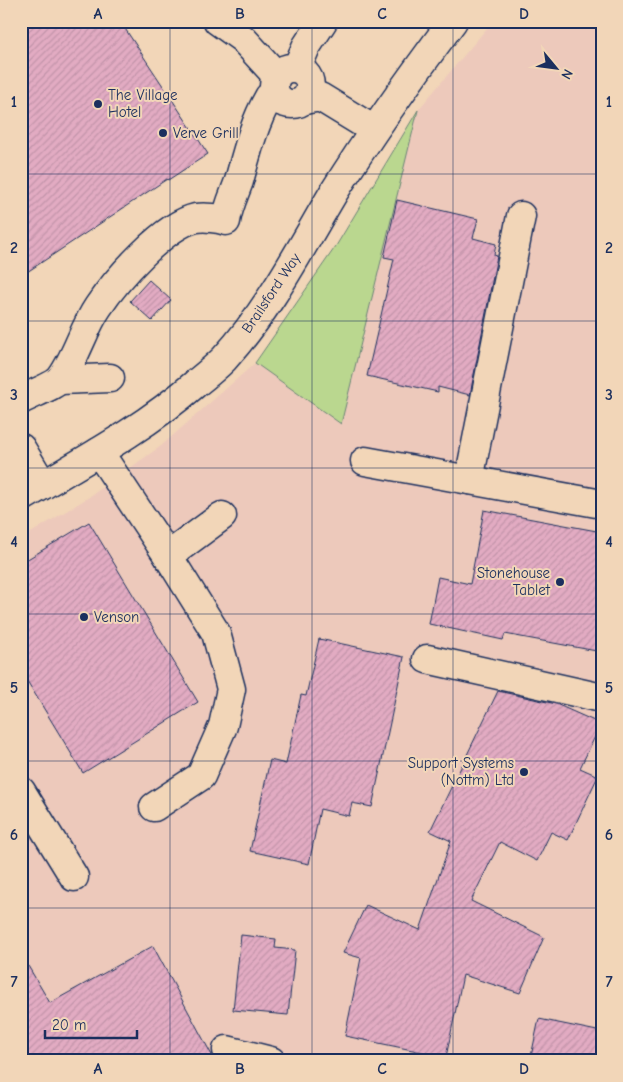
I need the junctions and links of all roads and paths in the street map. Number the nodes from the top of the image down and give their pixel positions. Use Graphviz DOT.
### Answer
graph roads {
  1 [pos="218,21"];
  2 [pos="453,21"];
  3 [pos="320,23"];
  4 [pos="287,72"];
  5 [pos="294,101"];
  6 [pos="374,130"];
  7 [pos="522,216"];
  8 [pos="110,378"];
  9 [pos="60,380"];
  10 [pos="21,400"];
  11 [pos="21,448"];
  12 [pos="100,452"];
  13 [pos="365,461"];
  14 [pos="469,480"];
  15 [pos="32,491"];
  16 [pos="602,504"];
  17 [pos="222,516"];
  18 [pos="168,556"];
  19 [pos="427,658"];
  20 [pos="602,698"];
  21 [pos="21,791"];
  22 [pos="154,807"];
  23 [pos="74,877"];
  24 [pos="228,1050"];
  25 [pos="271,1061"];
  1 -- 4 [label="street"];
  2 -- 6 [label="street, Brailsford Way"];
  3 -- 4 [label="street"];
  4 -- 5 [label="street"];
  5 -- 6 [label="street"];
  5 -- 9 [label="street"];
  6 -- 12 [label="street, Brailsford Way"];
  7 -- 14 [label="street"];
  8 -- 9 [label="street"];
  9 -- 10 [label="street"];
  11 -- 15 [label="street"];
  12 -- 15 [label="street, Brailsford Way"];
  12 -- 18 [label="street"];
  13 -- 14 [label="street"];
  14 -- 16 [label="street"];
  17 -- 18 [label="street"];
  18 -- 22 [label="street"];
  19 -- 20 [label="street"];
  21 -- 23 [label="street"];
  24 -- 25 [label="street"];
}
